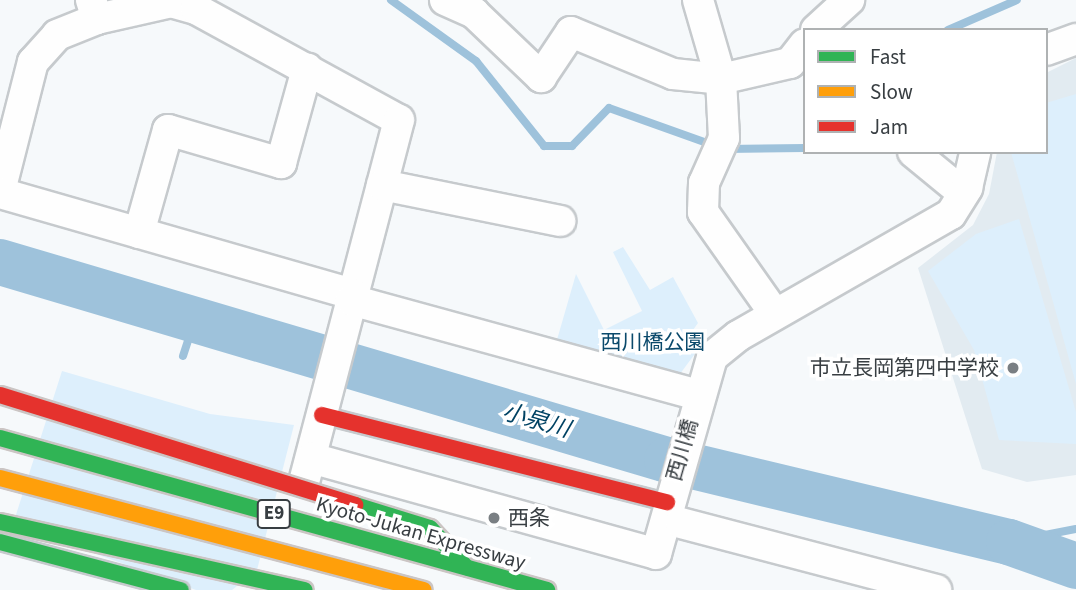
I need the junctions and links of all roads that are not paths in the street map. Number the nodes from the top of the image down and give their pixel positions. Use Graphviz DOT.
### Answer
graph roads {
  1 [pos="445,0"];
  2 [pos="698,0"];
  3 [pos="849,0"];
  4 [pos="94,10"];
  5 [pos="818,28"];
  6 [pos="1076,39"];
  7 [pos="803,47"];
  8 [pos="1048,49"];
  9 [pos="307,69"];
  10 [pos="721,79"];
  11 [pos="915,154"];
  12 [pos="974,154"];
  13 [pos="382,185"];
  14 [pos="0,192"];
  15 [pos="963,193"];
  16 [pos="560,221"];
  17 [pos="139,233"];
  18 [pos="350,302"];
  19 [pos="775,314"];
  20 [pos="0,394"];
  21 [pos="696,401"];
  22 [pos="324,407"];
  23 [pos="0,438"];
  24 [pos="311,458"];
  25 [pos="0,478"];
  26 [pos="673,506"];
  27 [pos="0,522"];
  28 [pos="0,542"];
  29 [pos="467,568"];
  30 [pos="181,590"];
  31 [pos="275,590"];
  32 [pos="303,590"];
  33 [pos="423,590"];
  34 [pos="547,590"];
  35 [pos="936,590"];
  1 -- 10 [label="street"];
  2 -- 10 [label="street"];
  3 -- 5 [label="street"];
  4 -- 9 [label="street"];
  4 -- 14 [label="street"];
  6 -- 8 [label="street"];
  7 -- 10 [label="street"];
  9 -- 13 [label="street"];
  9 -- 17 [label="street"];
  10 -- 19 [label="street"];
  11 -- 15 [label="street"];
  12 -- 15 [label="street"];
  13 -- 16 [label="street"];
  13 -- 18 [label="street"];
  14 -- 17 [label="street"];
  15 -- 19 [label="street, 西川橋"];
  17 -- 18 [label="street"];
  18 -- 21 [label="street"];
  18 -- 22 [label="street"];
  19 -- 21 [label="street, 西川橋"];
  20 -- 29 [label="main road, bridge"];
  21 -- 26 [label="street, 西川橋"];
  22 -- 24 [label="street"];
  22 -- 26 [label="main road"];
  23 -- 29 [label="main road, Kyoto-Jukan Expressway / E9, bridge"];
  24 -- 26 [label="street, 西川橋"];
  24 -- 31 [label="street"];
  25 -- 33 [label="main road, E9, bridge"];
  26 -- 35 [label="street"];
  27 -- 32 [label="main road, bridge"];
  28 -- 30 [label="main road"];
  29 -- 34 [label="main road, Kyoto-Jukan Expressway / E9, bridge"];
}
